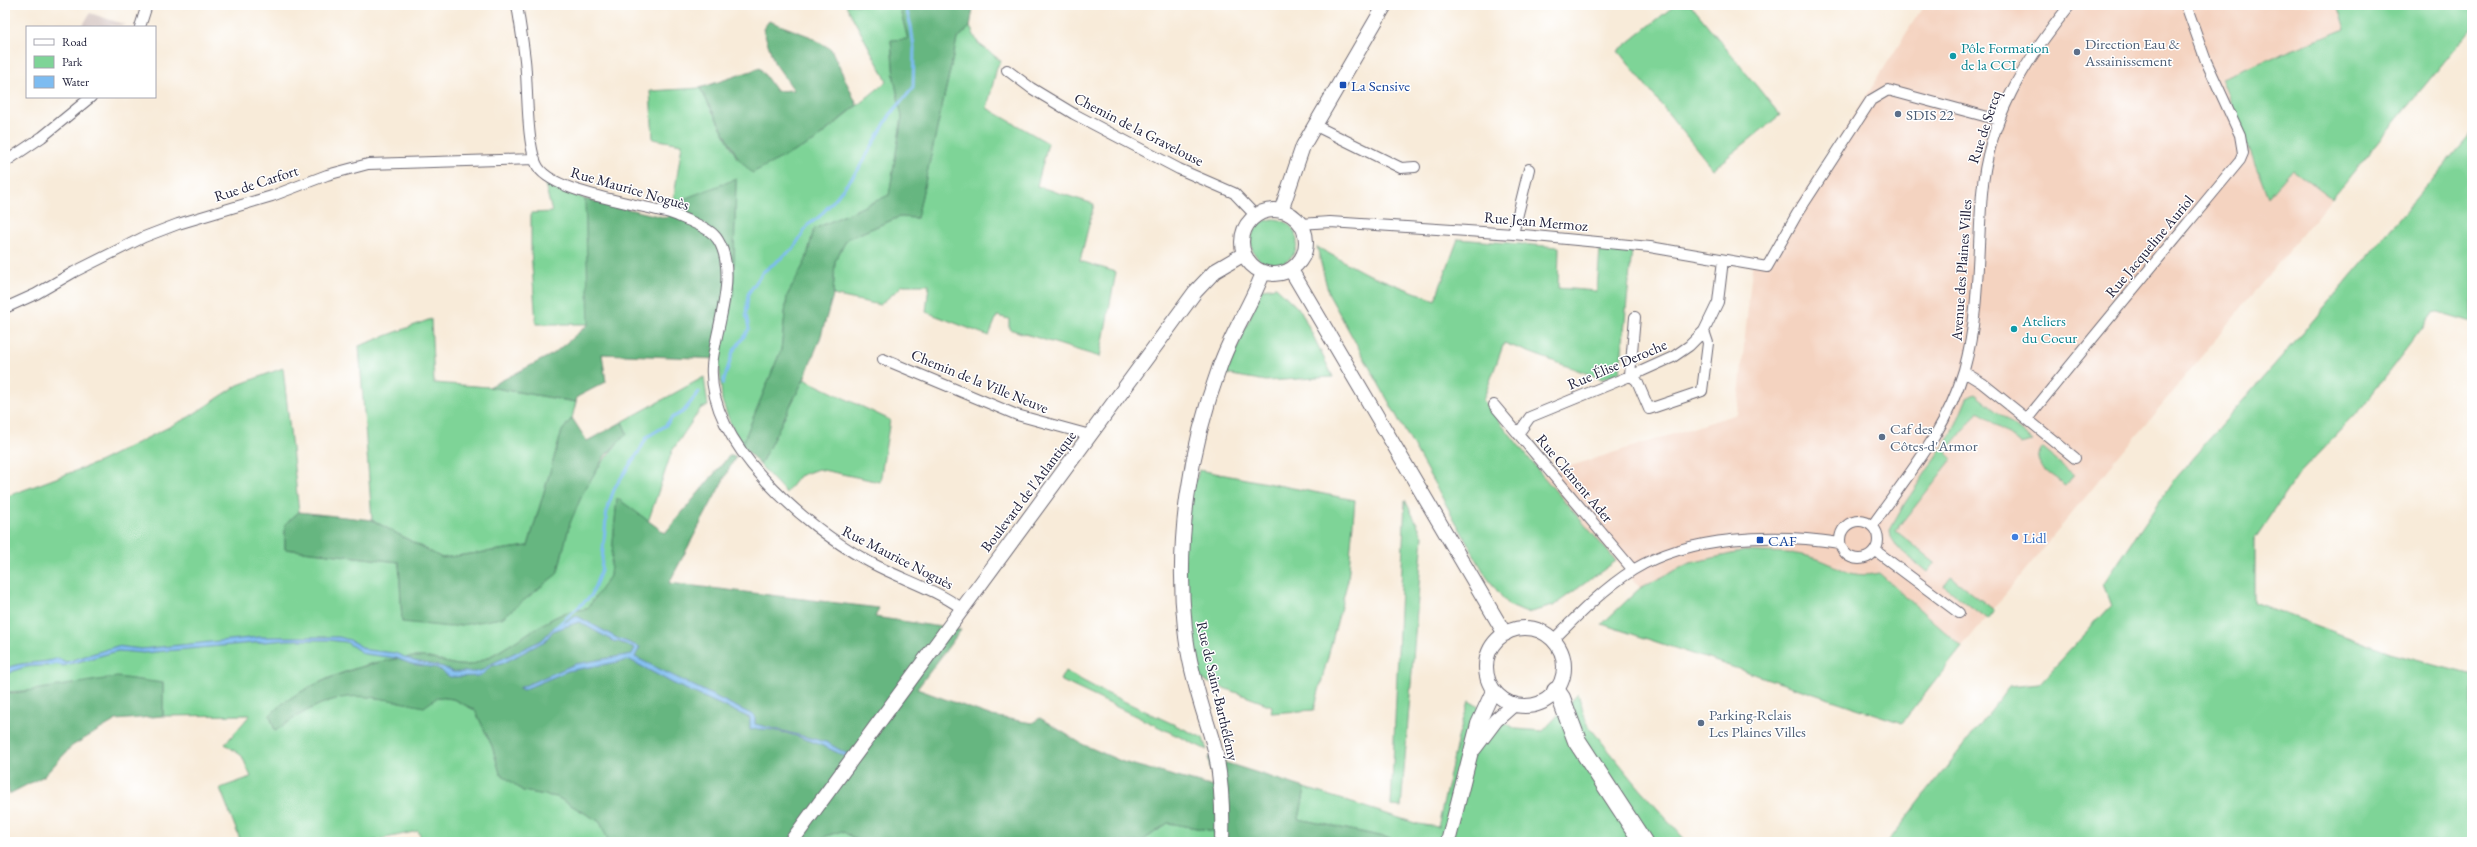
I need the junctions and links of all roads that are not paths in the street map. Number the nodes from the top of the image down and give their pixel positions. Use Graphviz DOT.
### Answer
graph roads {
  1 [pos="147,5"];
  2 [pos="517,5"];
  3 [pos="1385,5"];
  4 [pos="2070,5"];
  5 [pos="2186,5"];
  6 [pos="140,26"];
  7 [pos="1007,70"];
  8 [pos="90,98"];
  9 [pos="1999,120"];
  10 [pos="1314,125"];
  11 [pos="535,159"];
  12 [pos="5,162"];
  13 [pos="1415,167"];
  14 [pos="1530,169"];
  15 [pos="1984,181"];
  16 [pos="1281,211"];
  17 [pos="1256,216"];
  18 [pos="1300,224"];
  19 [pos="1513,234"];
  20 [pos="1244,254"];
  21 [pos="1723,260"];
  22 [pos="1291,270"];
  23 [pos="1263,273"];
  24 [pos="5,308"];
  25 [pos="1635,317"];
  26 [pos="1704,331"];
  27 [pos="883,359"];
  28 [pos="1964,372"];
  29 [pos="1630,375"];
  30 [pos="1494,405"];
  31 [pos="2027,419"];
  32 [pos="1518,434"];
  33 [pos="1090,435"];
  34 [pos="2075,458"];
  35 [pos="1872,526"];
  36 [pos="1840,543"];
  37 [pos="1876,551"];
  38 [pos="1633,570"];
  39 [pos="961,608"];
  40 [pos="1959,613"];
  41 [pos="1505,634"];
  42 [pos="1553,640"];
  43 [pos="1493,691"];
  44 [pos="1556,691"];
  45 [pos="1514,704"];
  46 [pos="1471,752"];
  47 [pos="1449,838"];
  48 [pos="791,842"];
  49 [pos="1222,842"];
  50 [pos="1643,842"];
  1 -- 6 [label="street"];
  2 -- 11 [label="street"];
  3 -- 10 [label="main road"];
  4 -- 9 [label="street, Rue de Sercq"];
  5 -- 31 [label="street, Rue Jacqueline Auriol"];
  7 -- 17 [label="street, Chemin de la Gravelouse"];
  8 -- 12 [label="street"];
  9 -- 15 [label="street, Rue de Sercq"];
  9 -- 21 [label="street, Rue Jean Mermoz"];
  10 -- 13 [label="street"];
  10 -- 16 [label="main road"];
  11 -- 24 [label="street, Rue de Carfort"];
  11 -- 39 [label="street, Rue Maurice Noguès"];
  14 -- 19 [label="street"];
  15 -- 28 [label="street, Avenue des Plaines Villes"];
  16 -- 17 [label="main road"];
  16 -- 18 [label="main road"];
  17 -- 20 [label="main road"];
  18 -- 19 [label="street, Rue Jean Mermoz"];
  18 -- 22 [label="main road"];
  19 -- 21 [label="street, Rue Jean Mermoz"];
  20 -- 23 [label="main road"];
  20 -- 33 [label="main road, Boulevard de l'Atlantique"];
  21 -- 26 [label="street, Rue Élise Deroche"];
  22 -- 23 [label="main road"];
  22 -- 41 [label="main road"];
  23 -- 49 [label="main road, Rue de Saint-Barthélémy"];
  25 -- 29 [label="street"];
  26 -- 29 [label="street, Rue Élise Deroche"];
  26 -- 29 [label="street"];
  27 -- 33 [label="street, Chemin de la Ville Neuve"];
  28 -- 31 [label="street"];
  28 -- 35 [label="street, Avenue des Plaines Villes"];
  29 -- 32 [label="street, Rue Élise Deroche"];
  30 -- 32 [label="street, Rue Clément Ader"];
  31 -- 34 [label="street"];
  32 -- 38 [label="street, Rue Clément Ader"];
  33 -- 39 [label="main road, Boulevard de l'Atlantique"];
  35 -- 36 [label="street"];
  35 -- 37 [label="street"];
  36 -- 37 [label="street"];
  36 -- 38 [label="street"];
  37 -- 40 [label="street"];
  38 -- 42 [label="street"];
  39 -- 48 [label="main road, Boulevard de l'Atlantique"];
  41 -- 42 [label="main road"];
  41 -- 43 [label="main road"];
  42 -- 44 [label="main road"];
  43 -- 45 [label="main road"];
  43 -- 46 [label="main road"];
  44 -- 45 [label="main road"];
  44 -- 50 [label="highway"];
  45 -- 46 [label="main road"];
  46 -- 47 [label="main road"];
}
